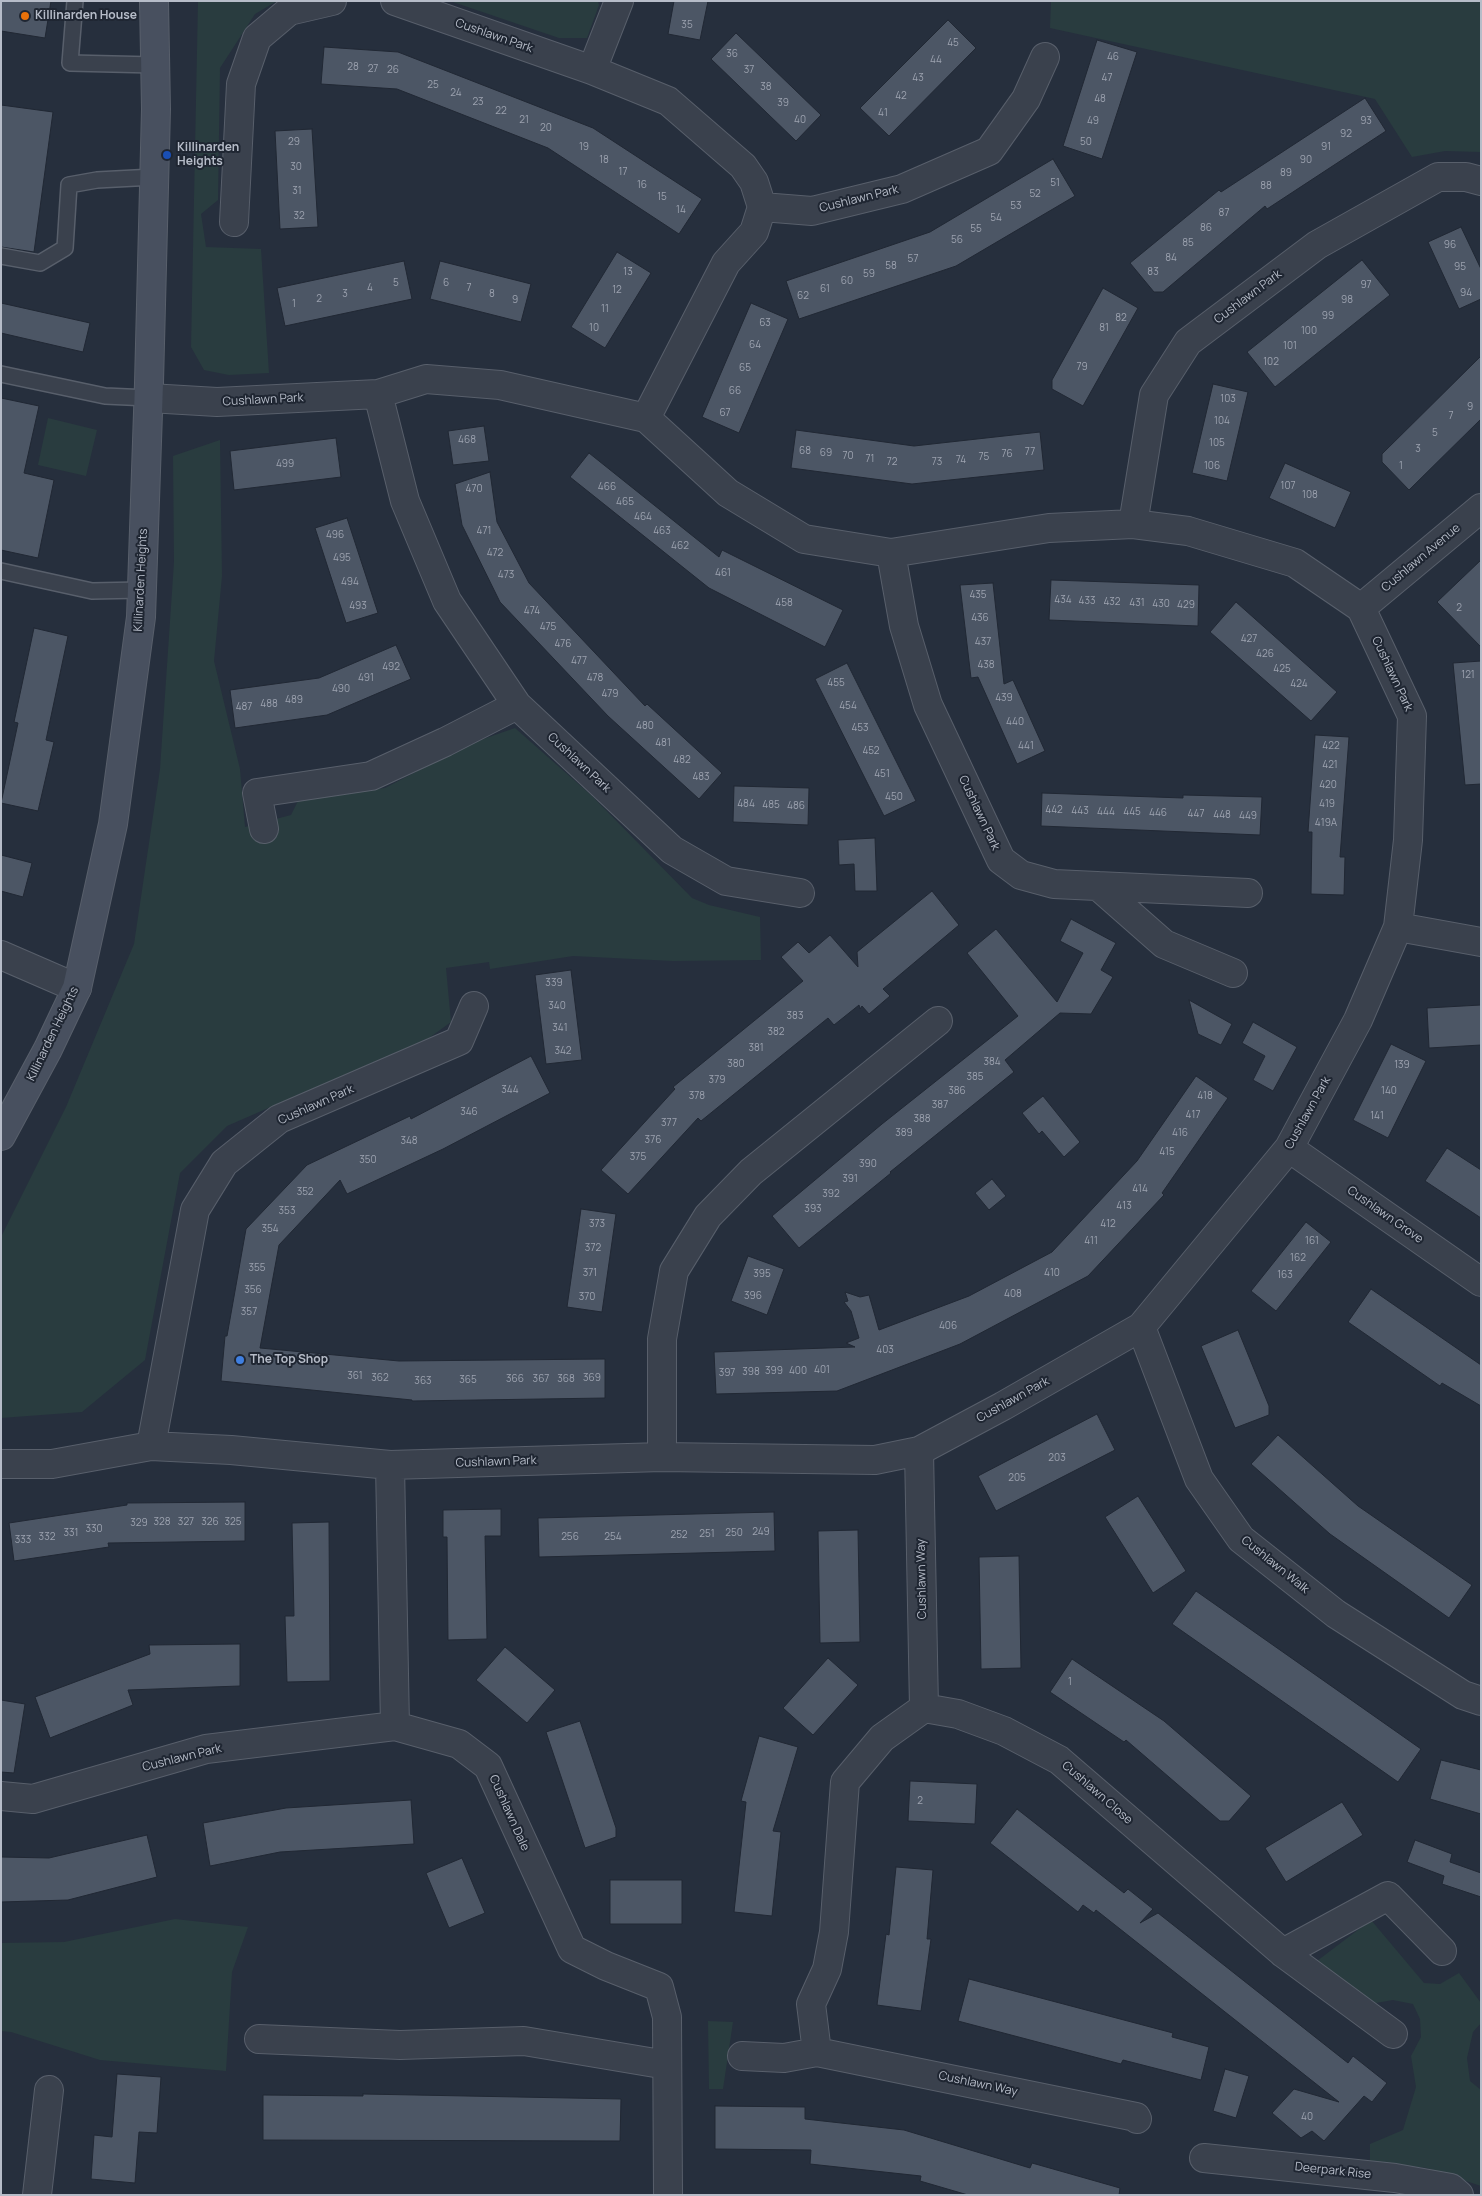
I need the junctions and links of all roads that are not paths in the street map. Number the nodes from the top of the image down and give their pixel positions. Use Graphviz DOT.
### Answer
graph roads {
  1 [pos="75,1"];
  2 [pos="154,1"];
  3 [pos="332,1"];
  4 [pos="395,1"];
  5 [pos="619,1"];
  6 [pos="1045,57"];
  7 [pos="155,65"];
  8 [pos="592,70"];
  9 [pos="154,177"];
  10 [pos="1481,180"];
  11 [pos="762,207"];
  12 [pos="234,222"];
  13 [pos="1,256"];
  14 [pos="1,374"];
  15 [pos="378,394"];
  16 [pos="149,398"];
  17 [pos="646,418"];
  18 [pos="1481,508"];
  19 [pos="1133,524"];
  20 [pos="891,553"];
  21 [pos="1,571"];
  22 [pos="142,590"];
  23 [pos="1361,608"];
  24 [pos="516,705"];
  25 [pos="264,829"];
  26 [pos="1098,886"];
  27 [pos="800,893"];
  28 [pos="1248,893"];
  29 [pos="1398,927"];
  30 [pos="1481,942"];
  31 [pos="1,955"];
  32 [pos="1233,973"];
  33 [pos="77,988"];
  34 [pos="474,1006"];
  35 [pos="938,1021"];
  36 [pos="1,1136"];
  37 [pos="1289,1148"];
  38 [pos="1481,1282"];
  39 [pos="1141,1327"];
  40 [pos="151,1446"];
  41 [pos="919,1451"];
  42 [pos="662,1457"];
  43 [pos="1,1464"];
  44 [pos="390,1465"];
  45 [pos="1481,1701"];
  46 [pos="924,1708"];
  47 [pos="395,1726"];
  48 [pos="1,1796"];
  49 [pos="1442,1951"];
  50 [pos="1283,1953"];
  51 [pos="1393,2034"];
  52 [pos="258,2039"];
  53 [pos="817,2052"];
  54 [pos="742,2056"];
  55 [pos="667,2065"];
  56 [pos="49,2090"];
  57 [pos="1137,2119"];
  58 [pos="1204,2158"];
  59 [pos="37,2195"];
  60 [pos="668,2195"];
  61 [pos="1459,2195"];
  1 -- 7 [label="lane"];
  2 -- 7 [label="street, Killinarden Heights"];
  3 -- 12 [label="street"];
  4 -- 8 [label="street, Cushlawn Park"];
  5 -- 8 [label="street"];
  6 -- 11 [label="street, Cushlawn Park"];
  7 -- 9 [label="street, Killinarden Heights"];
  8 -- 11 [label="street, Cushlawn Park"];
  9 -- 13 [label="lane"];
  9 -- 16 [label="street, Killinarden Heights"];
  10 -- 19 [label="street, Cushlawn Park"];
  11 -- 17 [label="street"];
  14 -- 16 [label="lane"];
  15 -- 16 [label="street, Cushlawn Park"];
  15 -- 17 [label="street, Cushlawn Park"];
  15 -- 24 [label="street, Cushlawn Park"];
  16 -- 22 [label="street, Killinarden Heights"];
  17 -- 20 [label="street"];
  18 -- 23 [label="street, Cushlawn Avenue"];
  19 -- 20 [label="street"];
  19 -- 23 [label="street"];
  20 -- 26 [label="street, Cushlawn Park"];
  21 -- 22 [label="lane"];
  22 -- 33 [label="street, Killinarden Heights"];
  23 -- 29 [label="street, Cushlawn Park"];
  24 -- 25 [label="street"];
  24 -- 27 [label="street, Cushlawn Park"];
  26 -- 28 [label="street, Cushlawn Park"];
  26 -- 32 [label="street"];
  29 -- 30 [label="street"];
  29 -- 37 [label="street, Cushlawn Park"];
  31 -- 33 [label="street"];
  33 -- 36 [label="street, Killinarden Heights"];
  34 -- 40 [label="street, Cushlawn Park"];
  35 -- 42 [label="street"];
  37 -- 38 [label="street, Cushlawn Grove"];
  37 -- 39 [label="street, Cushlawn Park"];
  39 -- 41 [label="street, Cushlawn Park"];
  39 -- 45 [label="street, Cushlawn Walk"];
  40 -- 43 [label="street, Cushlawn Park"];
  40 -- 44 [label="street, Cushlawn Park"];
  41 -- 42 [label="street, Cushlawn Park"];
  41 -- 46 [label="street, Cushlawn Way"];
  42 -- 44 [label="street, Cushlawn Park"];
  44 -- 47 [label="street"];
  46 -- 50 [label="street, Cushlawn Close"];
  46 -- 53 [label="street"];
  47 -- 48 [label="street, Cushlawn Park"];
  47 -- 55 [label="street, Cushlawn Dale"];
  49 -- 50 [label="street"];
  50 -- 51 [label="street, Cushlawn Close"];
  52 -- 55 [label="street"];
  53 -- 54 [label="street, Cushlawn Way"];
  53 -- 57 [label="street, Cushlawn Way"];
  55 -- 60 [label="street, Cushlawn Dale"];
  56 -- 59 [label="street"];
  58 -- 61 [label="street, Deerpark Rise"];
}
